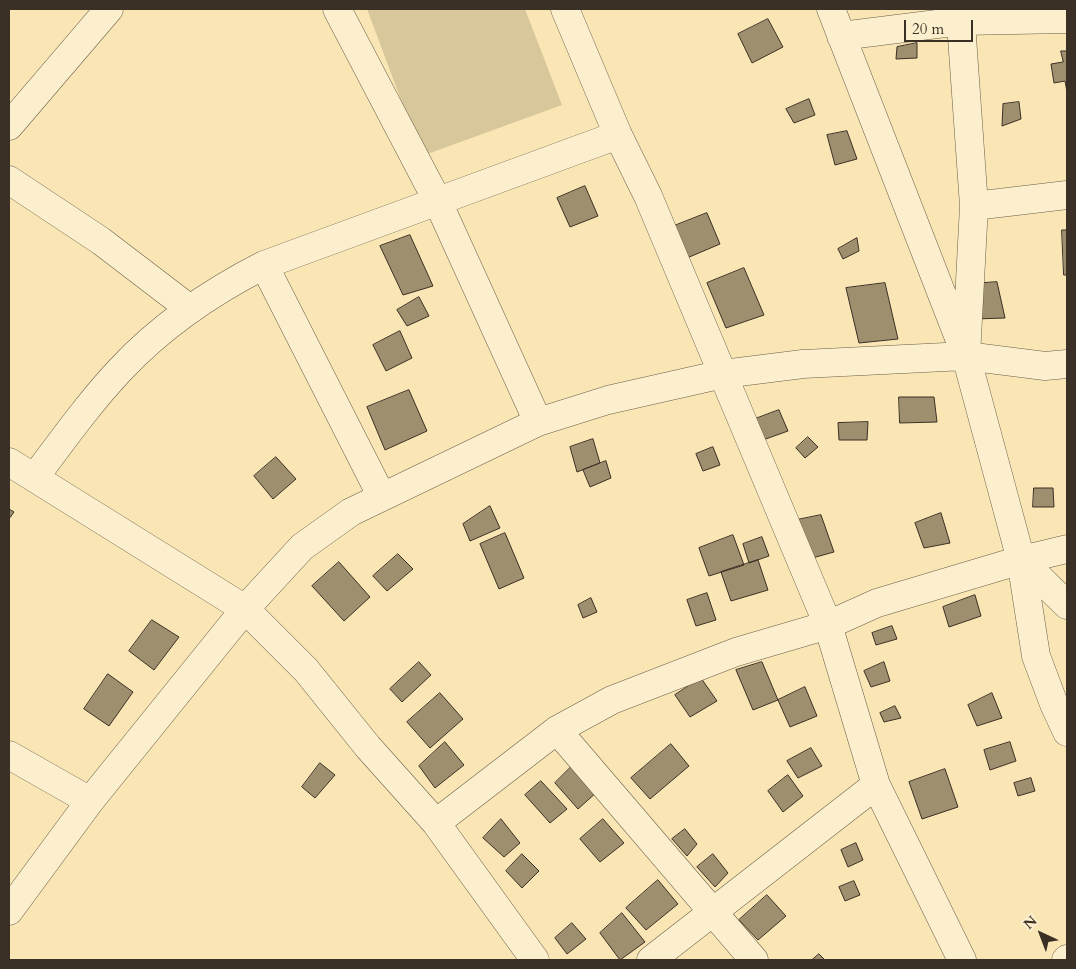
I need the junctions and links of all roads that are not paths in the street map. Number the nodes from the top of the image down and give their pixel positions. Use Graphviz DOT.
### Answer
graph roads {
  1 [pos="109,9"];
  2 [pos="337,9"];
  3 [pos="565,9"];
  4 [pos="831,9"];
  5 [pos="961,15"];
  6 [pos="1067,19"];
  7 [pos="841,36"];
  8 [pos="9,126"];
  9 [pos="618,134"];
  10 [pos="9,180"];
  11 [pos="1067,195"];
  12 [pos="438,202"];
  13 [pos="974,206"];
  14 [pos="264,265"];
  15 [pos="190,309"];
  16 [pos="966,356"];
  17 [pos="1067,364"];
  18 [pos="723,374"];
  19 [pos="538,422"];
  20 [pos="9,462"];
  21 [pos="35,477"];
  22 [pos="382,497"];
  23 [pos="1067,549"];
  24 [pos="1021,560"];
  25 [pos="1067,606"];
  26 [pos="245,609"];
  27 [pos="828,625"];
  28 [pos="557,730"];
  29 [pos="1067,732"];
  30 [pos="9,755"];
  31 [pos="876,785"];
  32 [pos="90,801"];
  33 [pos="436,823"];
  34 [pos="9,910"];
  35 [pos="714,912"];
  36 [pos="536,960"];
  37 [pos="651,960"];
  38 [pos="754,960"];
  39 [pos="962,960"];
  1 -- 8 [label="street"];
  2 -- 12 [label="street"];
  3 -- 9 [label="street"];
  4 -- 7 [label="street"];
  5 -- 6 [label="street"];
  5 -- 7 [label="street"];
  5 -- 13 [label="street"];
  7 -- 16 [label="street"];
  9 -- 12 [label="street"];
  9 -- 18 [label="street"];
  10 -- 15 [label="street"];
  11 -- 13 [label="street"];
  12 -- 14 [label="street"];
  12 -- 19 [label="street"];
  13 -- 16 [label="street"];
  14 -- 15 [label="street"];
  14 -- 22 [label="street"];
  15 -- 21 [label="street"];
  16 -- 17 [label="street"];
  16 -- 18 [label="street"];
  16 -- 24 [label="street"];
  18 -- 19 [label="street"];
  18 -- 27 [label="street"];
  19 -- 22 [label="street"];
  20 -- 21 [label="street"];
  21 -- 26 [label="street"];
  22 -- 26 [label="street"];
  23 -- 24 [label="street"];
  24 -- 25 [label="street"];
  24 -- 27 [label="street"];
  24 -- 29 [label="street"];
  26 -- 32 [label="street"];
  26 -- 33 [label="street"];
  27 -- 28 [label="street"];
  27 -- 31 [label="street"];
  28 -- 33 [label="street"];
  28 -- 35 [label="street"];
  30 -- 32 [label="street"];
  31 -- 35 [label="street"];
  31 -- 39 [label="street"];
  32 -- 34 [label="street"];
  33 -- 36 [label="street"];
  35 -- 37 [label="street"];
  35 -- 38 [label="street"];
}
